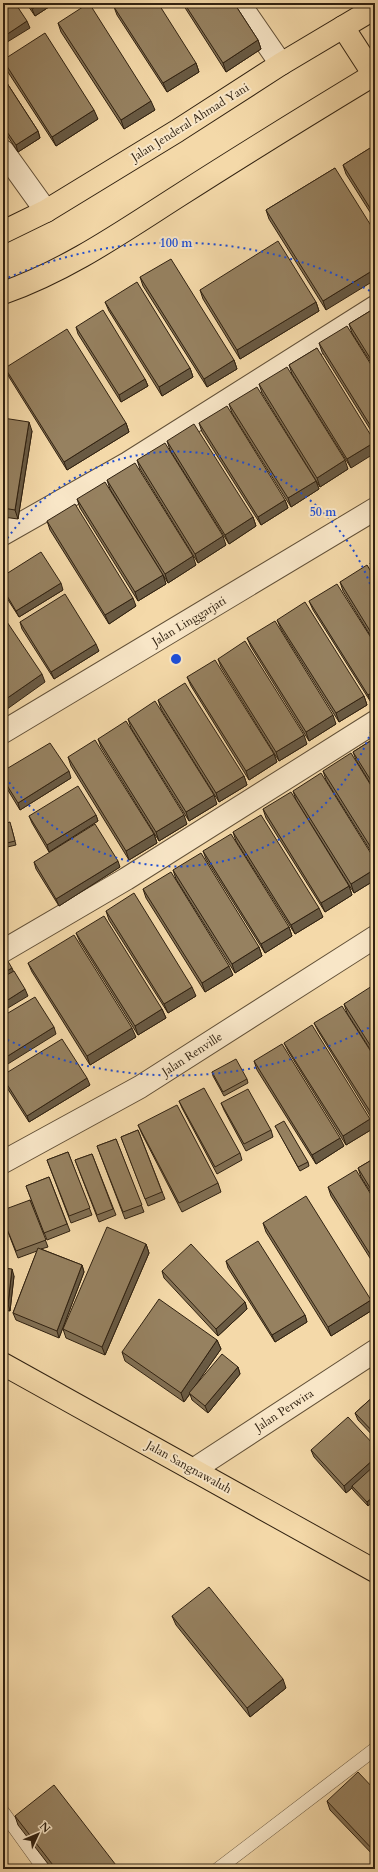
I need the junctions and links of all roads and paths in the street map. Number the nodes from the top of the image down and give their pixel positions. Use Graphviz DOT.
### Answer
graph roads {
  1 [pos="239,3"];
  2 [pos="375,8"];
  3 [pos="343,28"];
  4 [pos="281,64"];
  5 [pos="375,75"];
  6 [pos="3,151"];
  7 [pos="46,211"];
  8 [pos="3,232"];
  9 [pos="3,293"];
  10 [pos="375,307"];
  11 [pos="375,509"];
  12 [pos="3,534"];
  13 [pos="375,722"];
  14 [pos="3,732"];
  15 [pos="375,937"];
  16 [pos="3,951"];
  17 [pos="3,1162"];
  18 [pos="375,1351"];
  19 [pos="3,1364"];
  20 [pos="193,1470"];
  21 [pos="375,1571"];
  22 [pos="375,1749"];
  23 [pos="3,1812"];
  24 [pos="44,1869"];
  25 [pos="218,1869"];
  1 -- 4 [label="street"];
  2 -- 3 [label="main road, Jalan Jenderal Ahmad Yani"];
  3 -- 4 [label="main road, Jalan Jenderal Ahmad Yani"];
  3 -- 5 [label="main road"];
  4 -- 7 [label="main road, Jalan Jenderal Ahmad Yani"];
  5 -- 9 [label="main road"];
  6 -- 7 [label="street"];
  7 -- 8 [label="main road, Jalan Jenderal Ahmad Yani"];
  10 -- 12 [label="street"];
  11 -- 14 [label="street, Jalan Linggarjati"];
  13 -- 16 [label="street"];
  15 -- 17 [label="street, Jalan Renville"];
  18 -- 20 [label="street, Jalan Perwira"];
  19 -- 20 [label="main road, Jalan Sangnawaluh"];
  20 -- 21 [label="main road, Jalan Sangnawaluh"];
  22 -- 25 [label="lane"];
  23 -- 24 [label="lane"];
}
